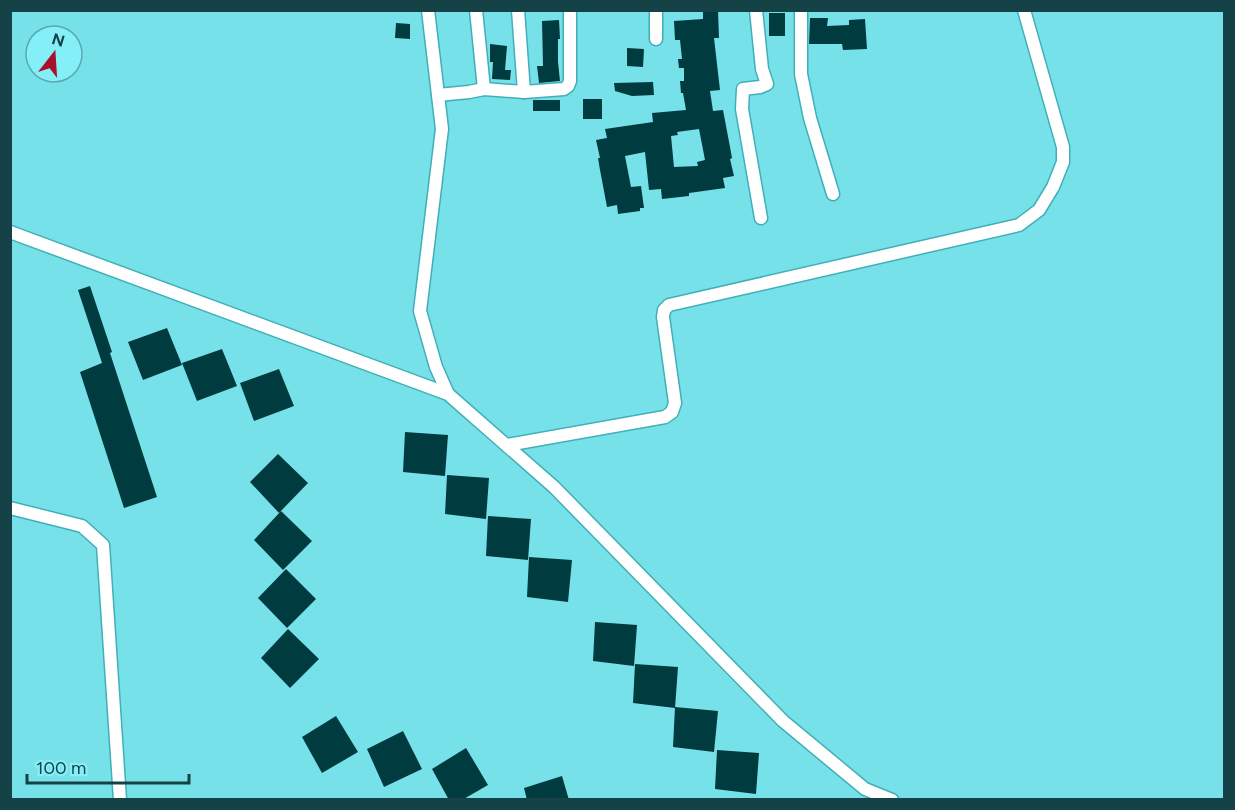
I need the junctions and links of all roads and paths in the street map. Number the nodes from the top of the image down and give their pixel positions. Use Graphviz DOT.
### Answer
graph roads {
  1 [pos="428,10"];
  2 [pos="476,10"];
  3 [pos="518,10"];
  4 [pos="570,10"];
  5 [pos="656,10"];
  6 [pos="756,10"];
  7 [pos="801,10"];
  8 [pos="1024,10"];
  9 [pos="656,39"];
  10 [pos="484,89"];
  11 [pos="524,92"];
  12 [pos="438,95"];
  13 [pos="833,194"];
  14 [pos="761,218"];
  15 [pos="10,232"];
  16 [pos="448,394"];
  17 [pos="507,445"];
  18 [pos="10,508"];
  19 [pos="120,800"];
  20 [pos="892,800"];
  1 -- 12 [label="street"];
  2 -- 10 [label="street"];
  3 -- 11 [label="street"];
  4 -- 11 [label="street"];
  5 -- 9 [label="street"];
  6 -- 14 [label="street"];
  7 -- 13 [label="street"];
  8 -- 17 [label="street"];
  10 -- 11 [label="street"];
  10 -- 12 [label="street"];
  12 -- 16 [label="street"];
  15 -- 16 [label="street"];
  16 -- 17 [label="street"];
  17 -- 20 [label="street"];
  18 -- 19 [label="street"];
}
